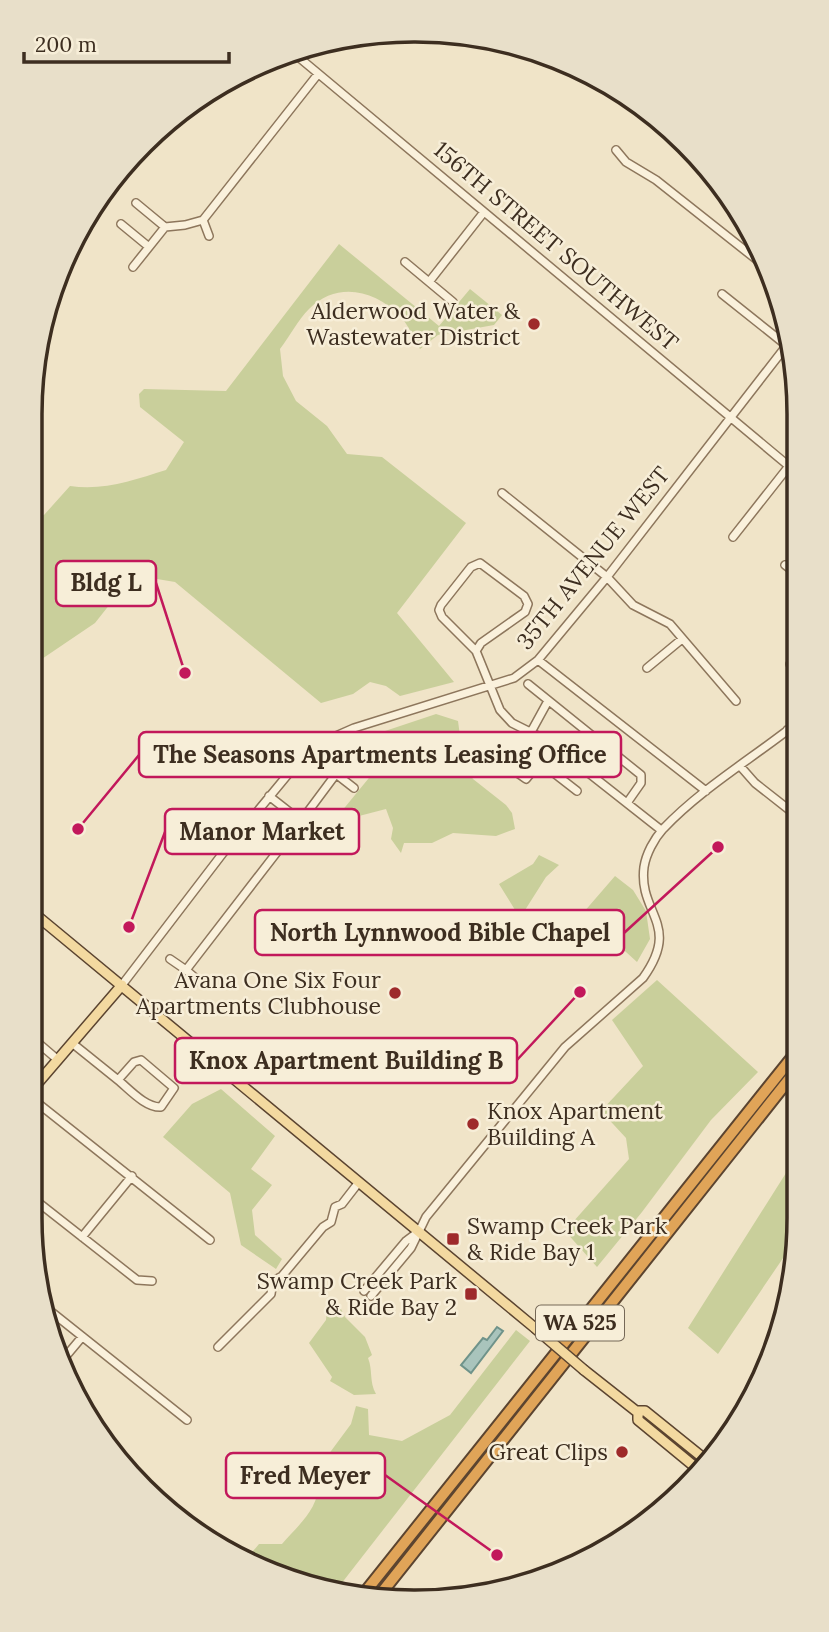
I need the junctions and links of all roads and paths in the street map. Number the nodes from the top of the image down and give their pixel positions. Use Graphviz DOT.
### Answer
graph roads {
  1 [pos="301,60"];
  2 [pos="318,74"];
  3 [pos="616,150"];
  4 [pos="136,203"];
  5 [pos="484,212"];
  6 [pos="202,220"];
  7 [pos="121,224"];
  8 [pos="165,227"];
  9 [pos="209,236"];
  10 [pos="149,247"];
  11 [pos="752,256"];
  12 [pos="405,262"];
  13 [pos="133,267"];
  14 [pos="429,282"];
  15 [pos="722,294"];
  16 [pos="453,302"];
  17 [pos="778,336"];
  18 [pos="782,351"];
  19 [pos="730,416"];
  20 [pos="787,464"];
  21 [pos="787,469"];
  22 [pos="502,493"];
  23 [pos="733,537"];
  24 [pos="607,577"];
  25 [pos="682,639"];
  26 [pos="476,651"];
  27 [pos="538,660"];
  28 [pos="648,668"];
  29 [pos="528,684"];
  30 [pos="491,686"];
  31 [pos="548,701"];
  32 [pos="736,701"];
  33 [pos="787,731"];
  34 [pos="531,732"];
  35 [pos="540,762"];
  36 [pos="740,766"];
  37 [pos="354,788"];
  38 [pos="577,791"];
  39 [pos="706,791"];
  40 [pos="269,796"];
  41 [pos="627,803"];
  42 [pos="787,808"];
  43 [pos="301,821"];
  44 [pos="661,830"];
  45 [pos="42,920"];
  46 [pos="170,959"];
  47 [pos="186,970"];
  48 [pos="200,982"];
  49 [pos="122,985"];
  50 [pos="72,1043"];
  51 [pos="42,1046"];
  52 [pos="58,1060"];
  53 [pos="787,1064"];
  54 [pos="42,1078"];
  55 [pos="118,1080"];
  56 [pos="787,1082"];
  57 [pos="42,1106"];
  58 [pos="132,1176"];
  59 [pos="359,1182"];
  60 [pos="42,1205"];
  61 [pos="418,1232"];
  62 [pos="82,1237"];
  63 [pos="210,1240"];
  64 [pos="152,1281"];
  65 [pos="367,1294"];
  66 [pos="55,1315"];
  67 [pos="82,1337"];
  68 [pos="218,1347"];
  69 [pos="68,1354"];
  70 [pos="638,1413"];
  71 [pos="187,1420"];
  72 [pos="701,1456"];
  73 [pos="693,1465"];
  74 [pos="368,1587"];
  75 [pos="385,1589"];
  1 -- 2 [label="street, 156TH STREET SOUTHWEST"];
  2 -- 5 [label="street, 156TH STREET SOUTHWEST"];
  2 -- 6 [label="street"];
  3 -- 11 [label="street"];
  4 -- 8 [label="street"];
  5 -- 14 [label="street"];
  5 -- 19 [label="street, 156TH STREET SOUTHWEST"];
  6 -- 8 [label="street"];
  6 -- 9 [label="street"];
  7 -- 10 [label="street"];
  8 -- 10 [label="street"];
  10 -- 13 [label="street"];
  12 -- 14 [label="street"];
  14 -- 16 [label="street"];
  15 -- 17 [label="street"];
  18 -- 19 [label="street, 35TH AVENUE WEST"];
  19 -- 20 [label="street, 156TH STREET SOUTHWEST"];
  19 -- 24 [label="street, 35TH AVENUE WEST"];
  21 -- 23 [label="street"];
  22 -- 24 [label="street"];
  24 -- 25 [label="street"];
  24 -- 27 [label="street, 35TH AVENUE WEST"];
  25 -- 28 [label="street"];
  25 -- 32 [label="street"];
  26 -- 26 [label="street"];
  26 -- 30 [label="street"];
  27 -- 30 [label="street, 35TH AVENUE WEST"];
  27 -- 39 [label="street"];
  29 -- 31 [label="street"];
  30 -- 34 [label="street"];
  30 -- 40 [label="street, 35TH AVENUE WEST"];
  31 -- 34 [label="street"];
  31 -- 41 [label="street"];
  33 -- 36 [label="street"];
  34 -- 41 [label="street"];
  35 -- 35 [label="street"];
  35 -- 38 [label="street"];
  36 -- 39 [label="street"];
  36 -- 42 [label="street"];
  37 -- 43 [label="street"];
  39 -- 44 [label="street"];
  40 -- 43 [label="street"];
  40 -- 49 [label="street, 35TH AVENUE WEST"];
  41 -- 44 [label="street"];
  43 -- 47 [label="street"];
  44 -- 61 [label="street"];
  45 -- 49 [label="main road"];
  46 -- 47 [label="street"];
  47 -- 48 [label="street"];
  49 -- 50 [label="main road"];
  49 -- 59 [label="main road"];
  50 -- 52 [label="main road"];
  50 -- 55 [label="street"];
  51 -- 52 [label="street"];
  52 -- 54 [label="main road"];
  53 -- 74 [label="highway, WA 525"];
  55 -- 55 [label="street"];
  56 -- 75 [label="highway, WA 525"];
  57 -- 58 [label="street"];
  58 -- 62 [label="street"];
  58 -- 63 [label="street"];
  59 -- 61 [label="main road"];
  59 -- 68 [label="street"];
  60 -- 62 [label="street"];
  61 -- 65 [label="street"];
  61 -- 70 [label="main road, bridge"];
  62 -- 64 [label="street"];
  66 -- 67 [label="street"];
  67 -- 69 [label="street"];
  67 -- 71 [label="street"];
  70 -- 72 [label="main road"];
  70 -- 73 [label="main road"];
}
